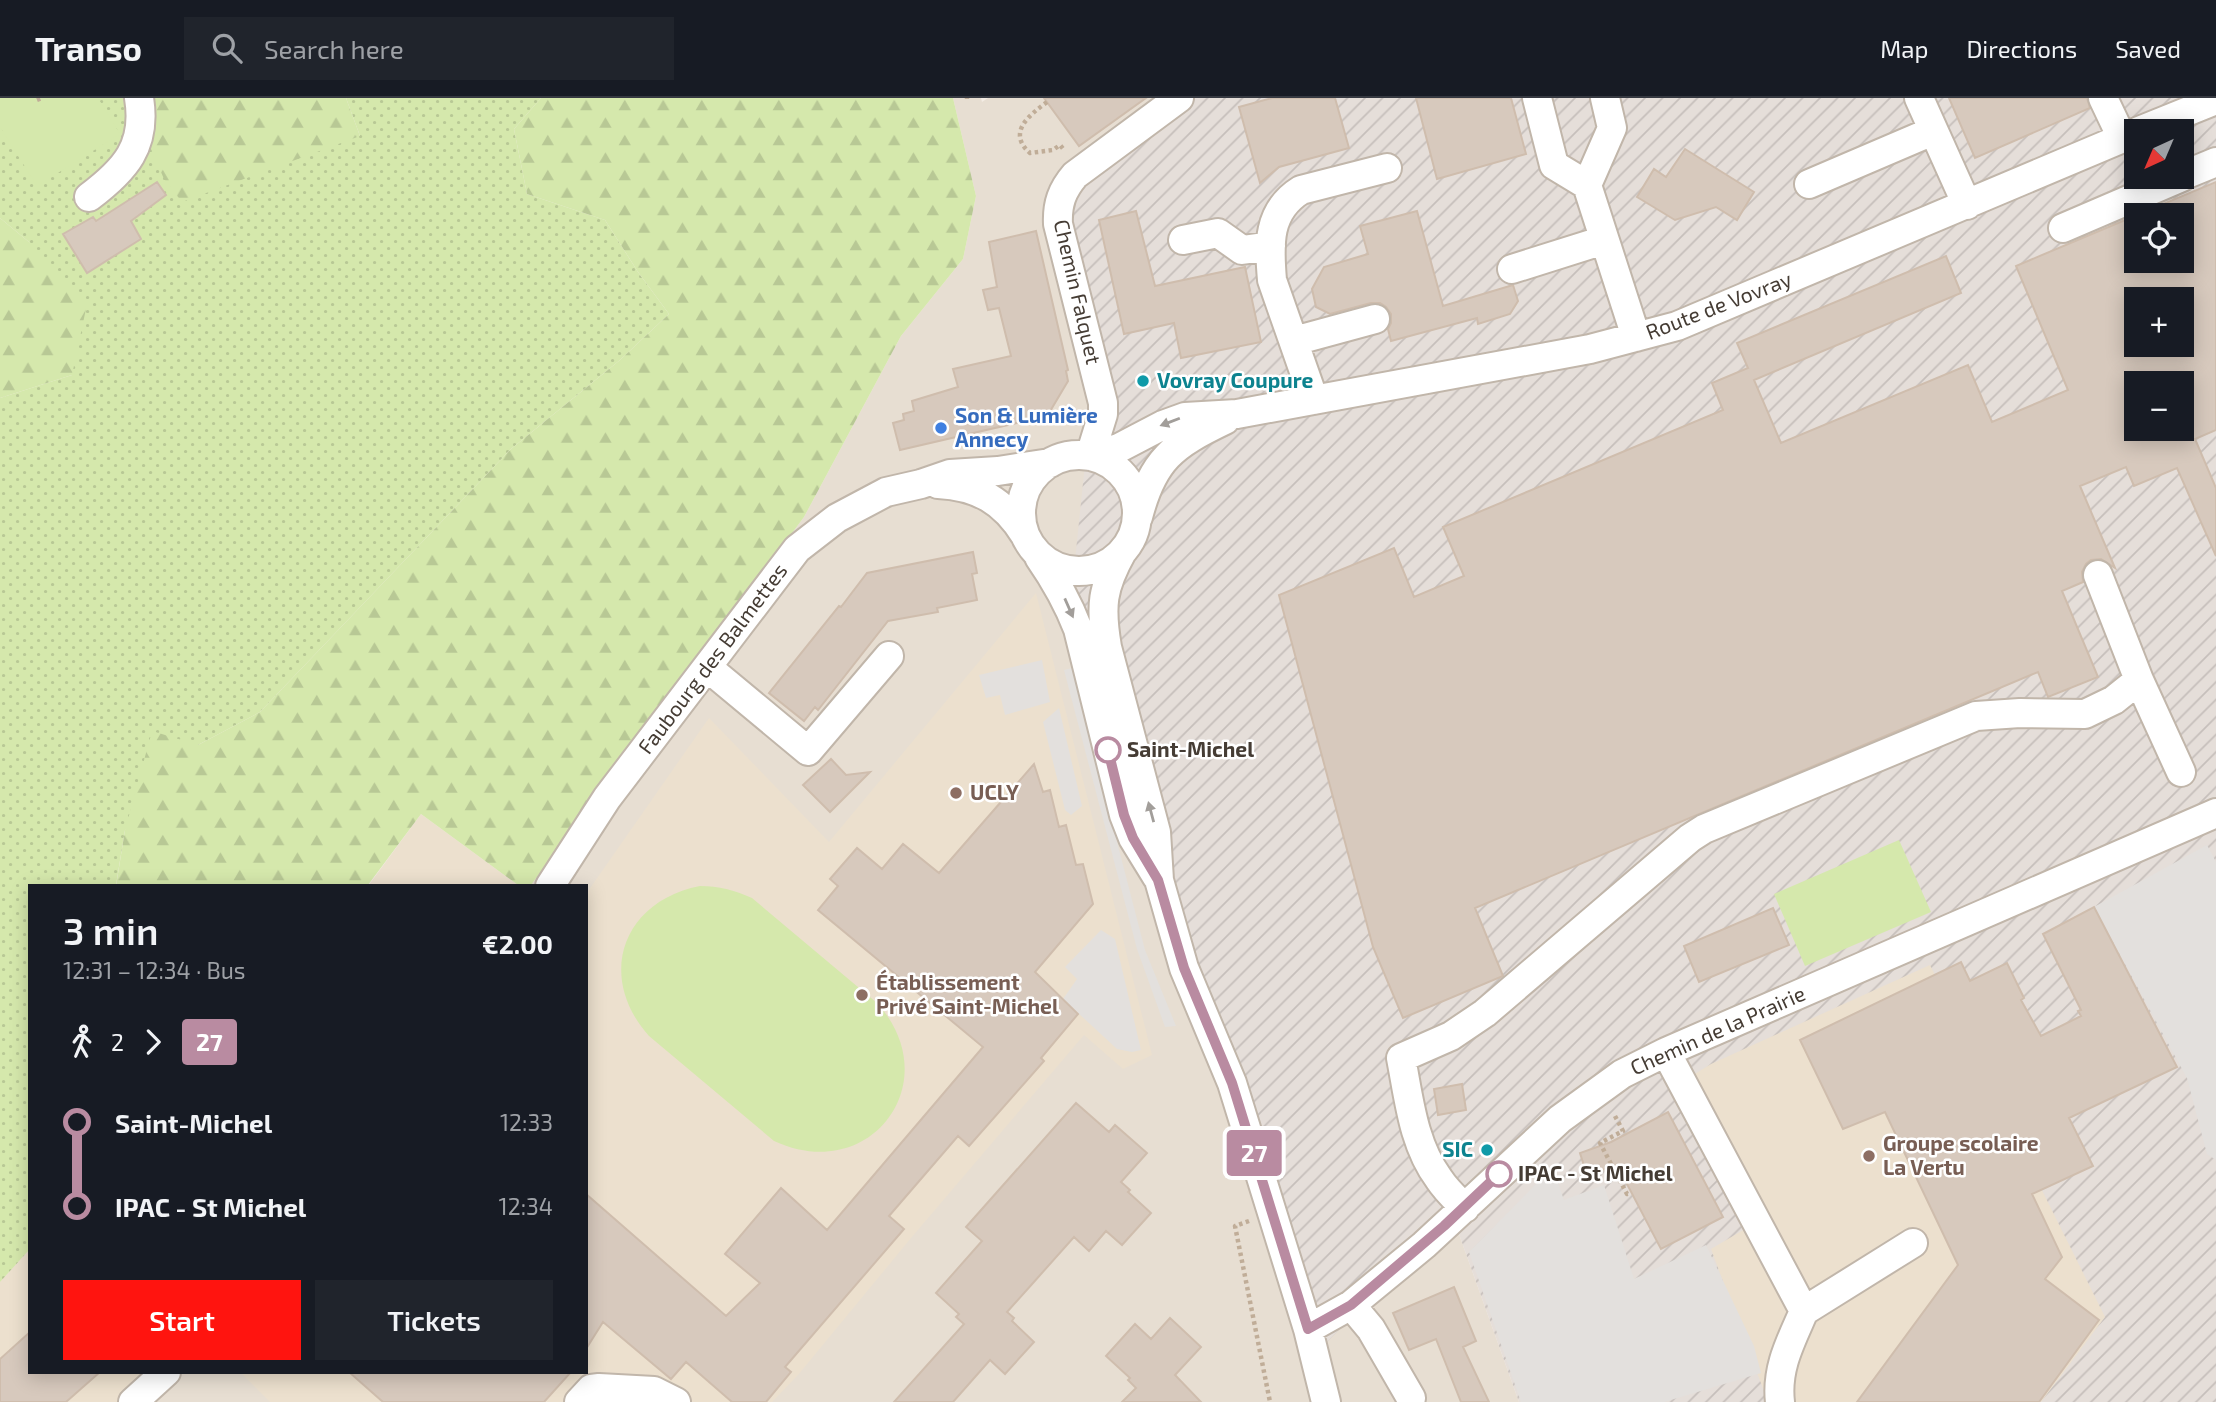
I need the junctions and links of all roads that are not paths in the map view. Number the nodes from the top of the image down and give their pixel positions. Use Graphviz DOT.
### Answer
graph roads {
  1 [pos="139,98"];
  2 [pos="1179,98"];
  3 [pos="1536,98"];
  4 [pos="1605,98"];
  5 [pos="1919,98"];
  6 [pos="2103,98"];
  7 [pos="2216,100"];
  8 [pos="2170,119"];
  9 [pos="2124,123"];
  10 [pos="1933,131"];
  11 [pos="2124,138"];
  12 [pos="2216,162"];
  13 [pos="1387,168"];
  14 [pos="2194,172"];
  15 [pos="1809,184"];
  16 [pos="1587,185"];
  17 [pos="2154,189"];
  18 [pos="89,197"];
  19 [pos="1967,205"];
  20 [pos="2063,228"];
  21 [pos="1183,240"];
  22 [pos="1605,240"];
  23 [pos="1271,246"];
  24 [pos="1512,269"];
  25 [pos="1375,319"];
  26 [pos="1636,337"];
  27 [pos="1294,341"];
  28 [pos="1314,400"];
  29 [pos="1237,414"];
  30 [pos="1090,456"];
  31 [pos="1050,463"];
  32 [pos="921,484"];
  33 [pos="1137,521"];
  34 [pos="1030,544"];
  35 [pos="1122,552"];
  36 [pos="2098,575"];
  37 [pos="890,656"];
  38 [pos="707,667"];
  39 [pos="2139,680"];
  40 [pos="2181,772"];
  41 [pos="2211,820"];
  42 [pos="1158,880"];
  43 [pos="551,884"];
  44 [pos="1667,1052"];
  45 [pos="1465,1208"];
  46 [pos="1913,1243"];
  47 [pos="1351,1305"];
  48 [pos="1804,1311"];
  49 [pos="1308,1329"];
  50 [pos="164,1374"];
  51 [pos="1411,1398"];
  52 [pos="133,1402"];
  53 [pos="579,1402"];
  54 [pos="676,1402"];
  55 [pos="1326,1402"];
  56 [pos="1780,1402"];
  1 -- 18 [label="street"];
  2 -- 30 [label="street, Chemin Falquet"];
  3 -- 16 [label="street"];
  4 -- 16 [label="street"];
  5 -- 10 [label="street"];
  6 -- 9 [label="street"];
  7 -- 8 [label="street, Route de Vovray"];
  10 -- 15 [label="street"];
  10 -- 19 [label="street"];
  11 -- 19 [label="street, Route de Vovray"];
  12 -- 14 [label="street"];
  13 -- 23 [label="street"];
  16 -- 22 [label="street"];
  17 -- 20 [label="street"];
  19 -- 26 [label="street, Route de Vovray"];
  21 -- 23 [label="street"];
  22 -- 24 [label="street"];
  22 -- 26 [label="street"];
  23 -- 27 [label="street"];
  25 -- 27 [label="street"];
  26 -- 28 [label="street, Route de Vovray"];
  27 -- 28 [label="street"];
  28 -- 29 [label="street, Route de Vovray"];
  29 -- 30 [label="street, Route de Vovray, one-way"];
  29 -- 33 [label="street, Route de Vovray"];
  30 -- 31 [label="street"];
  30 -- 33 [label="street"];
  31 -- 32 [label="street, Faubourg des Balmettes"];
  31 -- 34 [label="street"];
  32 -- 34 [label="street, Faubourg des Balmettes"];
  32 -- 38 [label="street, Faubourg des Balmettes"];
  33 -- 35 [label="street"];
  34 -- 35 [label="street"];
  34 -- 42 [label="street, Faubourg des Balmettes, one-way"];
  42 -- 35 [label="street, one-way"];
  36 -- 39 [label="street"];
  37 -- 38 [label="street"];
  38 -- 43 [label="street, Faubourg des Balmettes"];
  39 -- 40 [label="street"];
  39 -- 45 [label="street"];
  41 -- 44 [label="street, Chemin de la Prairie"];
  42 -- 49 [label="street"];
  44 -- 45 [label="street, Chemin de la Prairie"];
  44 -- 48 [label="street"];
  45 -- 47 [label="street, Chemin de la Prairie"];
  46 -- 48 [label="street"];
  47 -- 49 [label="street, Chemin de la Prairie"];
  47 -- 51 [label="street"];
  48 -- 56 [label="street"];
  49 -- 55 [label="street"];
  50 -- 52 [label="street"];
  53 -- 54 [label="street"];
}
